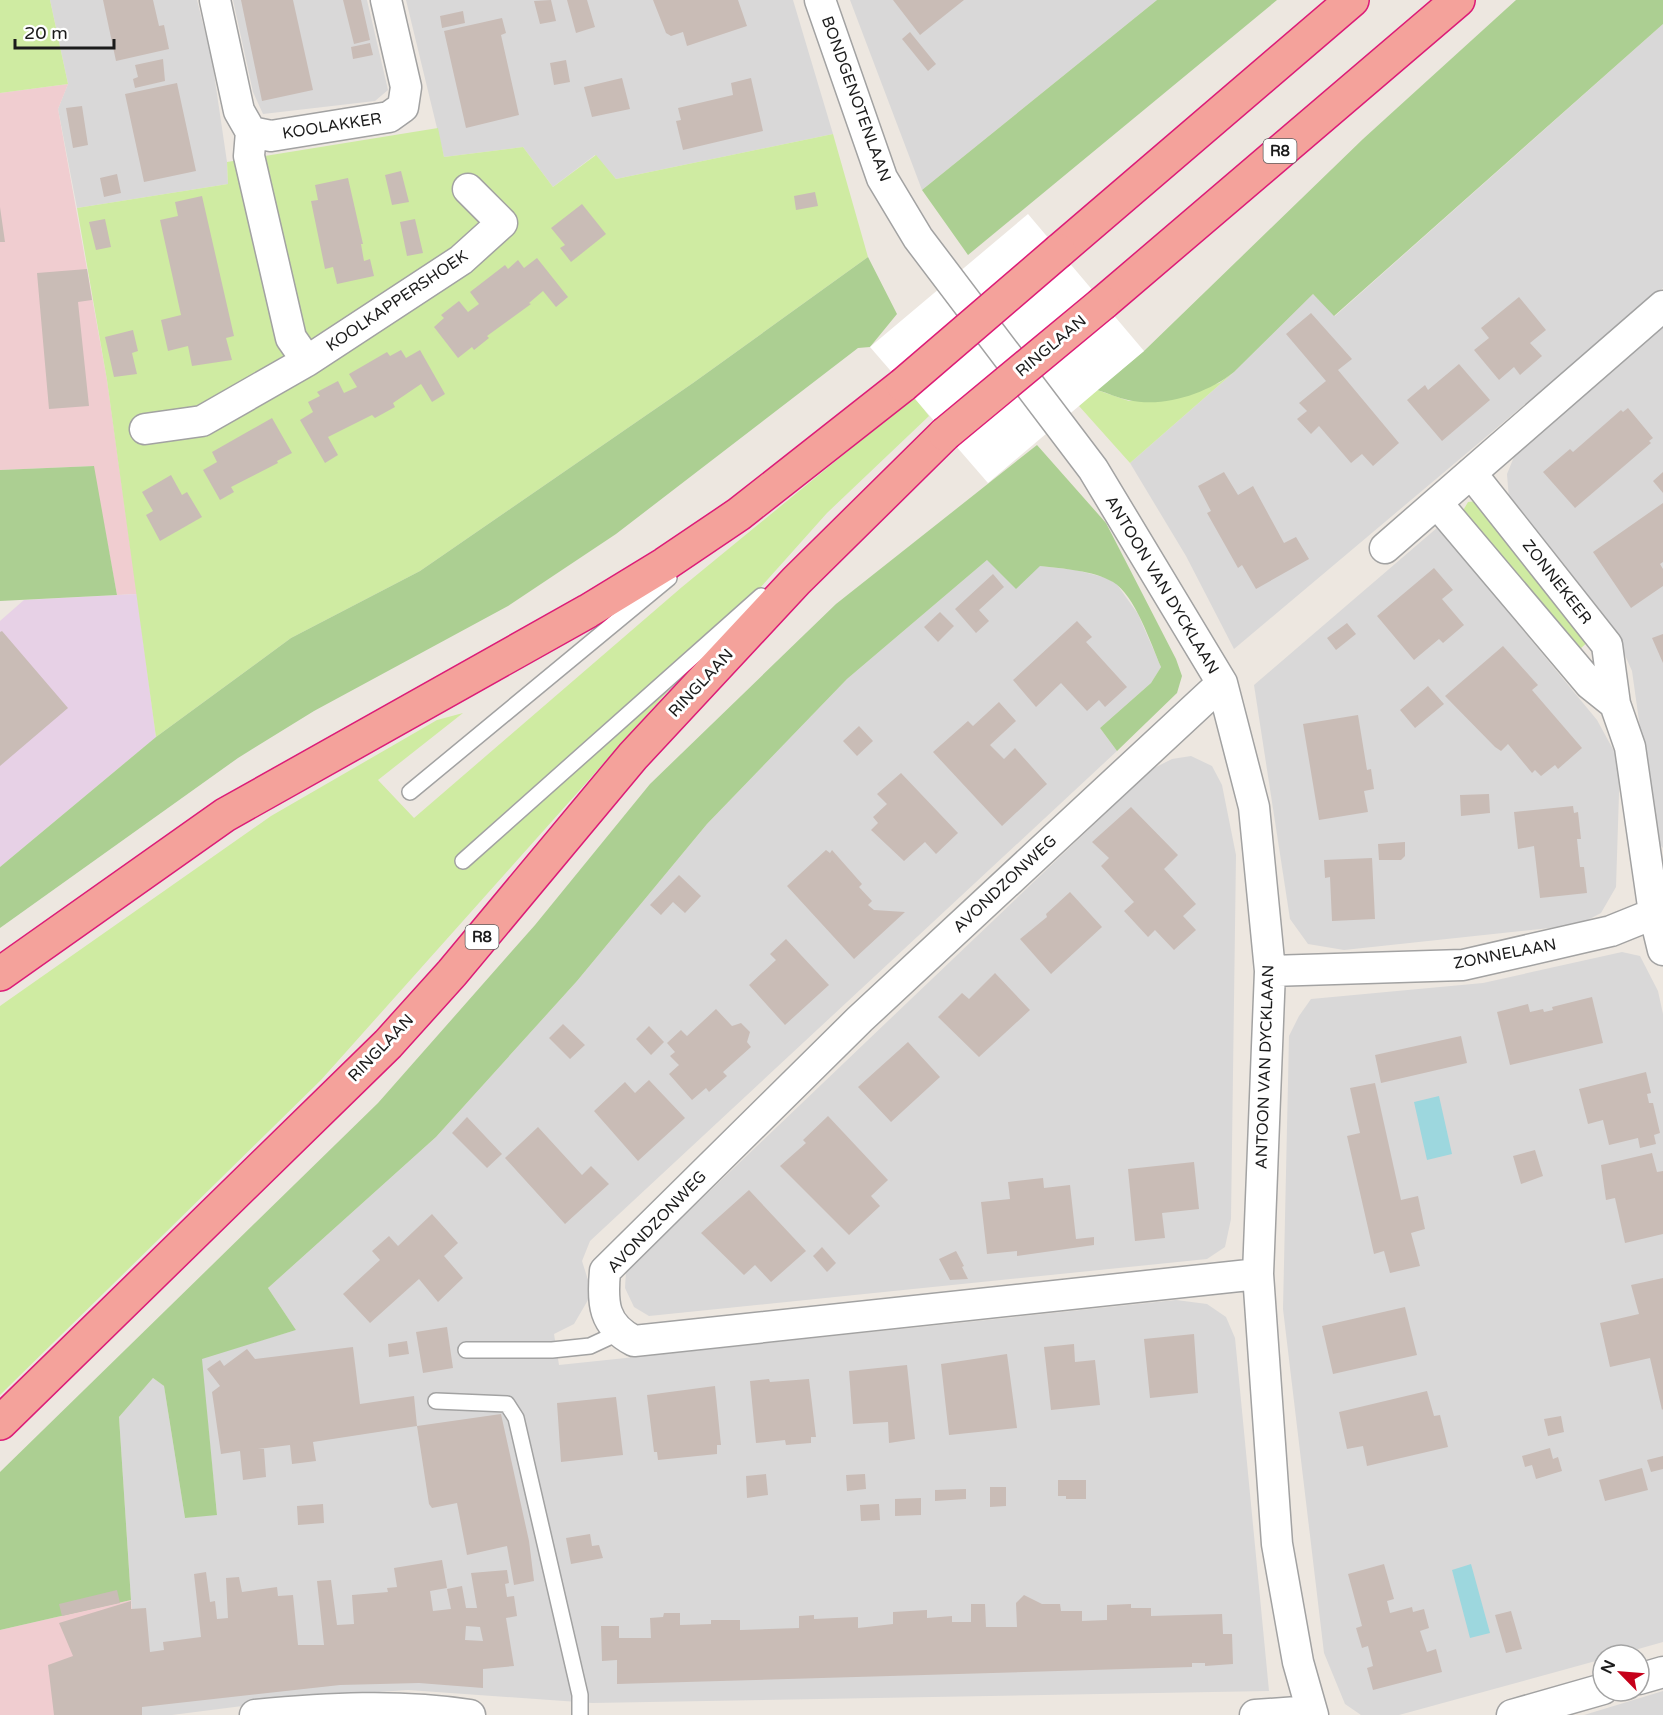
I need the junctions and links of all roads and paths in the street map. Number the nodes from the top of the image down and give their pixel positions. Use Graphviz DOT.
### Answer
graph roads {
  1 [pos="215,0"];
  2 [pos="386,0"];
  3 [pos="820,0"];
  4 [pos="1352,0"];
  5 [pos="1458,0"];
  6 [pos="251,132"];
  7 [pos="468,189"];
  8 [pos="1663,306"];
  9 [pos="997,344"];
  10 [pos="307,361"];
  11 [pos="903,385"];
  12 [pos="146,429"];
  13 [pos="945,434"];
  14 [pos="1471,473"];
  15 [pos="1437,503"];
  16 [pos="1385,548"];
  17 [pos="1222,683"];
  18 [pos="1615,704"];
  19 [pos="410,792"];
  20 [pos="463,861"];
  21 [pos="1658,912"];
  22 [pos="1663,950"];
  23 [pos="1270,971"];
  24 [pos="0,974"];
  25 [pos="1258,1274"];
  26 [pos="618,1333"];
  27 [pos="466,1350"];
  28 [pos="436,1401"];
  29 [pos="0,1423"];
  30 [pos="1591,1692"];
  31 [pos="1312,1713"];
  32 [pos="255,1715"];
  33 [pos="470,1715"];
  34 [pos="580,1715"];
  35 [pos="1255,1715"];
  36 [pos="1512,1715"];
  1 -- 6 [label="street"];
  2 -- 6 [label="street, KOOLAKKER"];
  3 -- 9 [label="street, BONDGENOTENLAAN"];
  4 -- 11 [label="highway, bridge"];
  5 -- 13 [label="highway, RINGLAAN / R8, bridge"];
  6 -- 10 [label="street"];
  7 -- 10 [label="street, KOOLKAPPERSHOEK"];
  8 -- 14 [label="street"];
  9 -- 17 [label="street, ANTOON VAN DYCKLAAN"];
  10 -- 12 [label="street, KOOLKAPPERSHOEK"];
  11 -- 19 [label="lane"];
  11 -- 24 [label="highway"];
  13 -- 20 [label="lane"];
  13 -- 29 [label="highway, RINGLAAN / R8"];
  14 -- 15 [label="street"];
  14 -- 18 [label="street, ZONNEKEER"];
  15 -- 16 [label="street"];
  15 -- 18 [label="street"];
  17 -- 23 [label="street, ANTOON VAN DYCKLAAN"];
  17 -- 26 [label="street, AVONDZONWEG"];
  18 -- 21 [label="street, ZONNEKEER"];
  21 -- 22 [label="street, ZONNEKEER"];
  21 -- 23 [label="street, ZONNELAAN"];
  23 -- 25 [label="street, ANTOON VAN DYCKLAAN"];
  25 -- 26 [label="street"];
  25 -- 31 [label="street, ANTOON VAN DYCKLAAN"];
  26 -- 27 [label="lane"];
  28 -- 34 [label="lane"];
  30 -- 36 [label="street"];
  31 -- 35 [label="street"];
  32 -- 33 [label="street"];
}
